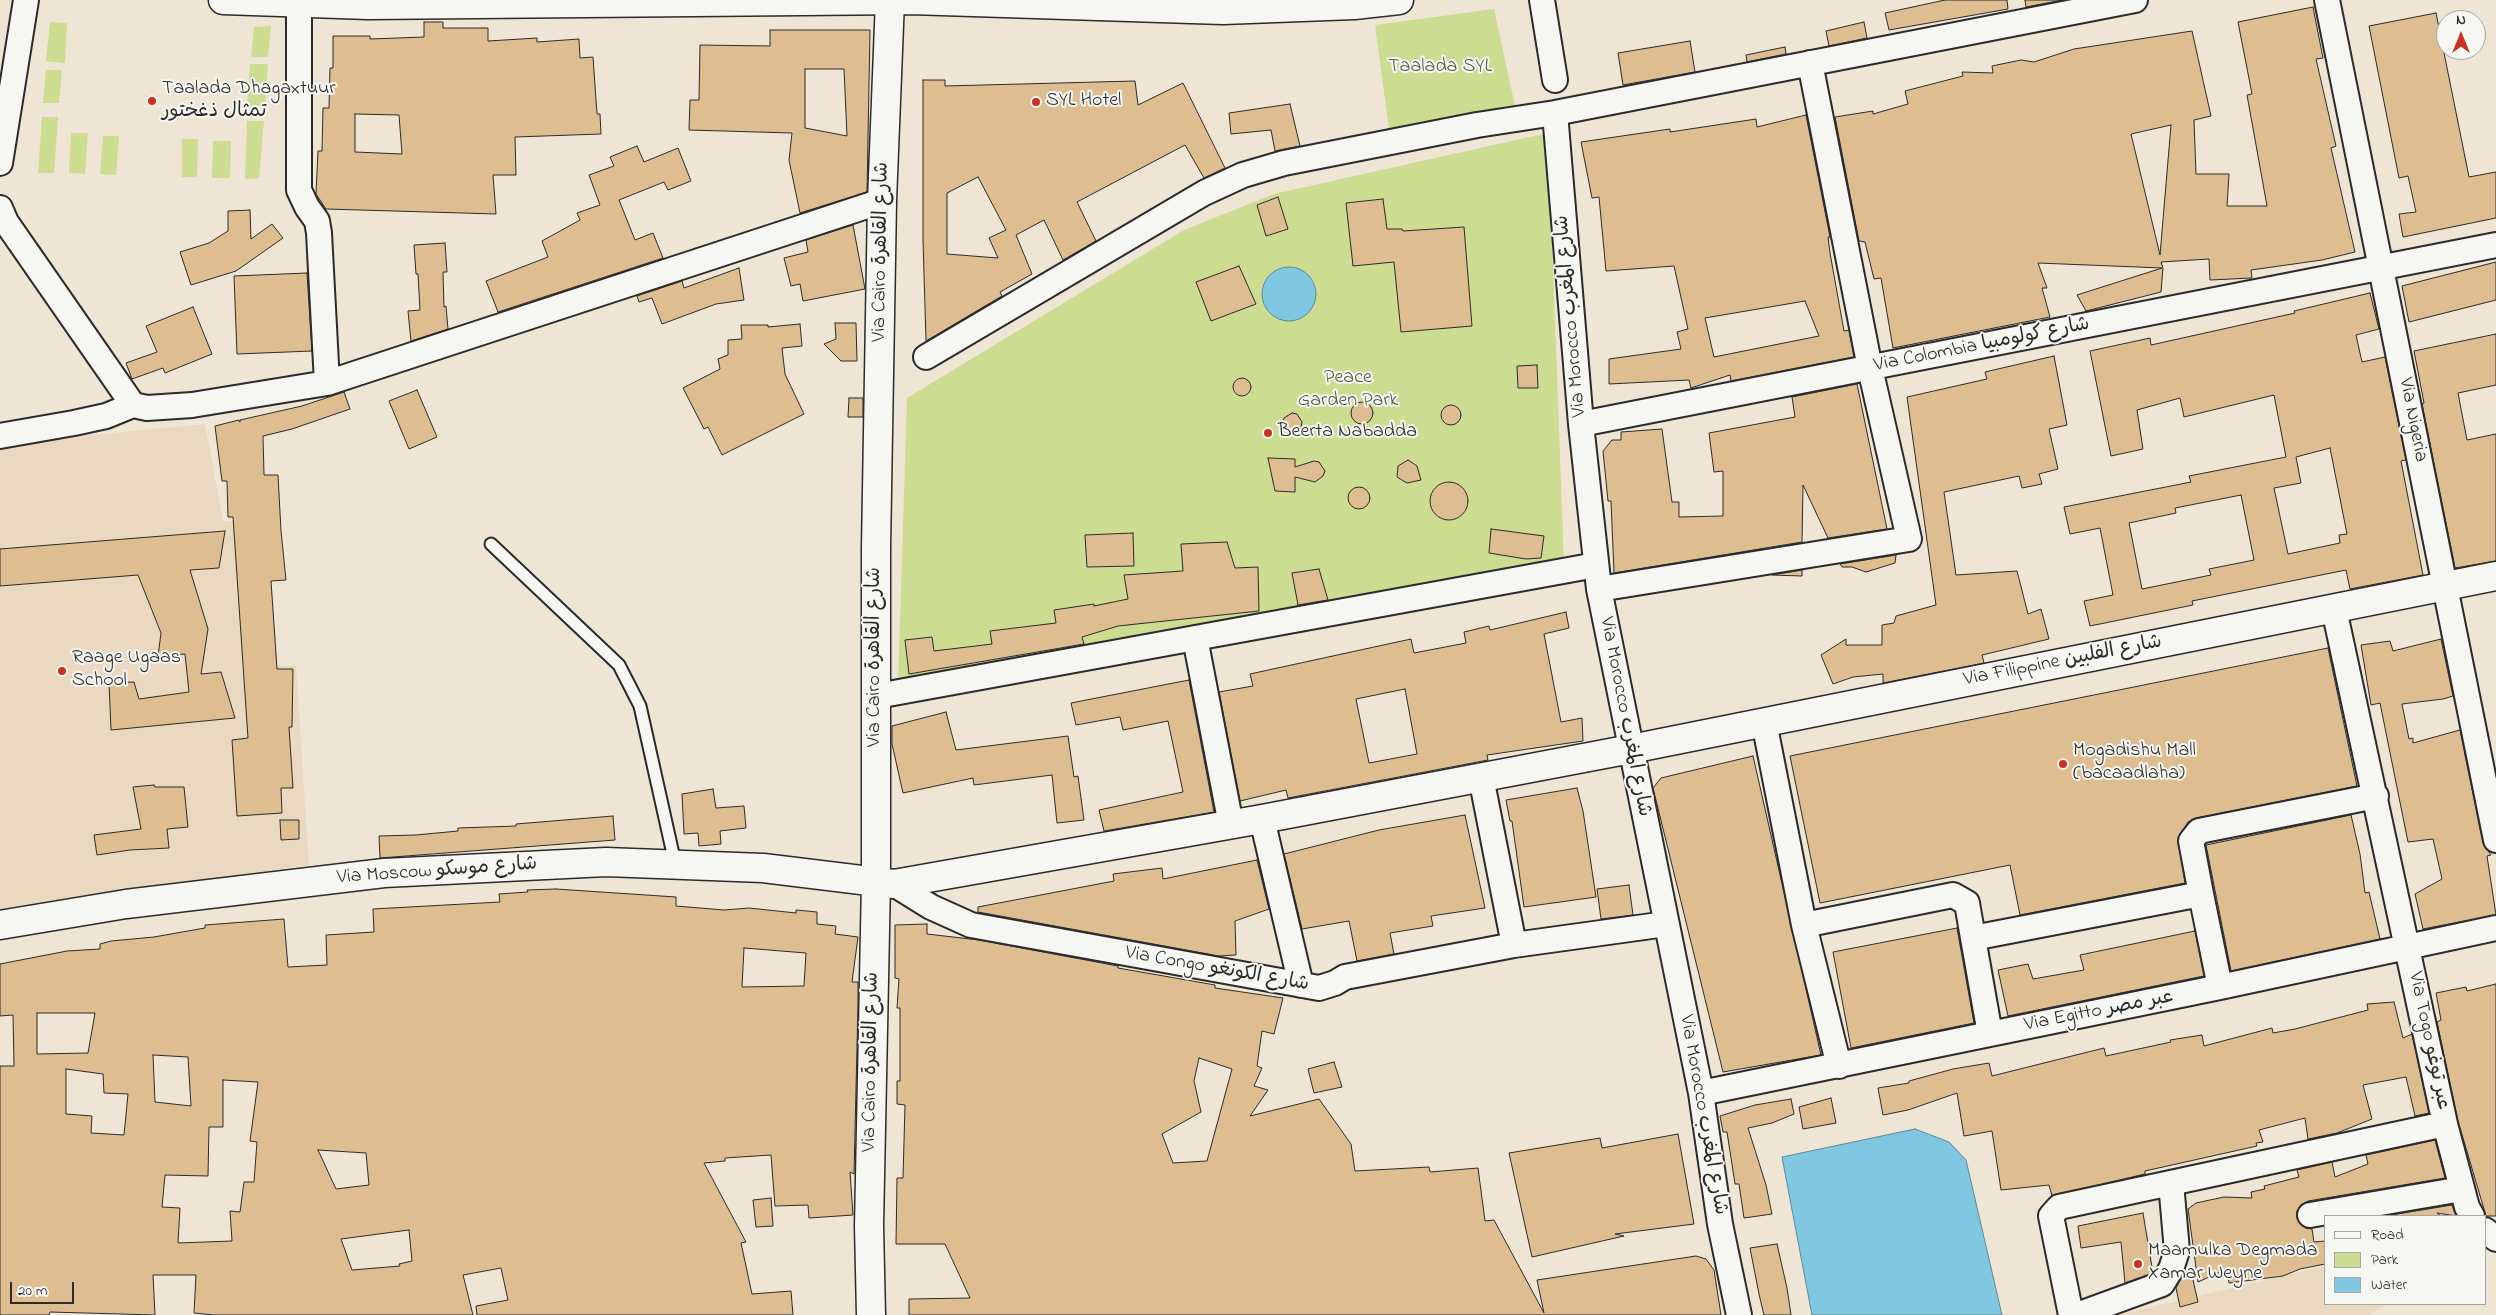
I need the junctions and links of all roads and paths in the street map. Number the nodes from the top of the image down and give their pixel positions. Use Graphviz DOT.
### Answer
graph roads {
  1 [pos="26,0"];
  2 [pos="223,0"];
  3 [pos="900,0"];
  4 [pos="1399,0"];
  5 [pos="1542,0"];
  6 [pos="2135,0"];
  7 [pos="2327,0"];
  8 [pos="943,1"];
  9 [pos="299,2"];
  10 [pos="1223,5"];
  11 [pos="1810,63"];
  12 [pos="1555,80"];
  13 [pos="1555,113"];
  14 [pos="0,163"];
  15 [pos="882,201"];
  16 [pos="0,208"];
  17 [pos="2496,245"];
  18 [pos="2382,267"];
  19 [pos="926,357"];
  20 [pos="1870,368"];
  21 [pos="327,383"];
  22 [pos="133,405"];
  23 [pos="1581,424"];
  24 [pos="0,436"];
  25 [pos="491,544"];
  26 [pos="1596,565"];
  27 [pos="2496,576"];
  28 [pos="2445,587"];
  29 [pos="1599,589"];
  30 [pos="2334,609"];
  31 [pos="1195,638"];
  32 [pos="876,696"];
  33 [pos="1764,722"];
  34 [pos="1631,749"];
  35 [pos="1481,777"];
  36 [pos="2376,796"];
  37 [pos="1262,819"];
  38 [pos="1230,825"];
  39 [pos="2496,840"];
  40 [pos="675,863"];
  41 [pos="885,882"];
  42 [pos="2201,894"];
  43 [pos="1666,924"];
  44 [pos="0,925"];
  45 [pos="1804,925"];
  46 [pos="2496,928"];
  47 [pos="1973,938"];
  48 [pos="1514,945"];
  49 [pos="2408,947"];
  50 [pos="1301,985"];
  51 [pos="2220,987"];
  52 [pos="1990,1034"];
  53 [pos="1839,1066"];
  54 [pos="1701,1093"];
  55 [pos="2445,1124"];
  56 [pos="2171,1183"];
  57 [pos="2462,1188"];
  58 [pos="2310,1215"];
  59 [pos="2471,1215"];
  60 [pos="2486,1231"];
  61 [pos="2496,1239"];
  62 [pos="872,1315"];
  63 [pos="1739,1315"];
  64 [pos="2071,1315"];
  65 [pos="2077,1315"];
  1 -- 14 [label="street"];
  2 -- 9 [label="main road"];
  3 -- 8 [label="main road"];
  3 -- 9 [label="main road"];
  3 -- 15 [label="main road, Via Cairo شارع القاهرة"];
  4 -- 10 [label="main road"];
  5 -- 12 [label="street"];
  6 -- 11 [label="street"];
  7 -- 18 [label="street, Via Nigeria"];
  8 -- 10 [label="main road"];
  9 -- 21 [label="street"];
  11 -- 13 [label="street"];
  11 -- 20 [label="street"];
  13 -- 19 [label="street"];
  13 -- 23 [label="street, Via Morocco شارع المغرب"];
  15 -- 21 [label="street"];
  15 -- 32 [label="main road, Via Cairo شارع القاهرة"];
  16 -- 22 [label="street"];
  17 -- 18 [label="street, Via Colombia شارع كولومبيا"];
  18 -- 20 [label="street, Via Colombia شارع كولومبيا"];
  18 -- 28 [label="street, Via Nigeria"];
  20 -- 23 [label="street, Via Colombia شارع كولومبيا"];
  20 -- 29 [label="street"];
  21 -- 22 [label="street"];
  22 -- 24 [label="street"];
  23 -- 26 [label="street, Via Morocco شارع المغرب"];
  25 -- 40 [label="lane"];
  26 -- 29 [label="street, Via Morocco شارع المغرب"];
  26 -- 31 [label="street"];
  27 -- 28 [label="main road, Via Filippine شارع الفلبين"];
  28 -- 30 [label="main road, Via Filippine شارع الفلبين"];
  28 -- 39 [label="street, Via Nigeria"];
  29 -- 34 [label="street, Via Morocco شارع المغرب"];
  30 -- 33 [label="main road, Via Filippine شارع الفلبين"];
  30 -- 36 [label="street, Via Togo عبر توغو"];
  31 -- 32 [label="street"];
  31 -- 38 [label="street"];
  32 -- 41 [label="main road, Via Cairo شارع القاهرة"];
  33 -- 34 [label="main road, Via Filippine شارع الفلبين"];
  33 -- 45 [label="street"];
  34 -- 35 [label="main road"];
  34 -- 43 [label="street, Via Morocco شارع المغرب"];
  35 -- 37 [label="main road"];
  35 -- 48 [label="street"];
  36 -- 42 [label="street"];
  36 -- 49 [label="street, Via Togo عبر توغو"];
  37 -- 38 [label="main road"];
  37 -- 50 [label="street"];
  38 -- 41 [label="main road"];
  40 -- 41 [label="main road, Via Moscow شارع موسكو"];
  40 -- 44 [label="main road, Via Moscow شارع موسكو"];
  41 -- 50 [label="street, Via Congo شارع الكونغو"];
  41 -- 62 [label="main road, Via Cairo شارع القاهرة"];
  42 -- 47 [label="street"];
  42 -- 51 [label="street"];
  43 -- 48 [label="street, Via Congo شارع الكونغو"];
  43 -- 54 [label="street, Via Morocco شارع المغرب"];
  45 -- 47 [label="street"];
  45 -- 53 [label="street"];
  46 -- 49 [label="street, Via Egitto عبر مصر"];
  47 -- 52 [label="street"];
  48 -- 50 [label="street, Via Congo شارع الكونغو"];
  49 -- 51 [label="street, Via Egitto عبر مصر"];
  49 -- 55 [label="street, Via Togo عبر توغو"];
  51 -- 52 [label="street, Via Egitto عبر مصر"];
  52 -- 53 [label="street, Via Egitto عبر مصر"];
  53 -- 54 [label="street, Via Egitto عبر مصر"];
  54 -- 63 [label="street, Via Morocco شارع المغرب"];
  55 -- 56 [label="street, Via Togo عبر توغو"];
  55 -- 57 [label="street"];
  56 -- 64 [label="street, Via Togo عبر توغو"];
  56 -- 65 [label="street"];
  57 -- 58 [label="street"];
  57 -- 59 [label="street"];
  60 -- 61 [label="street"];
}
